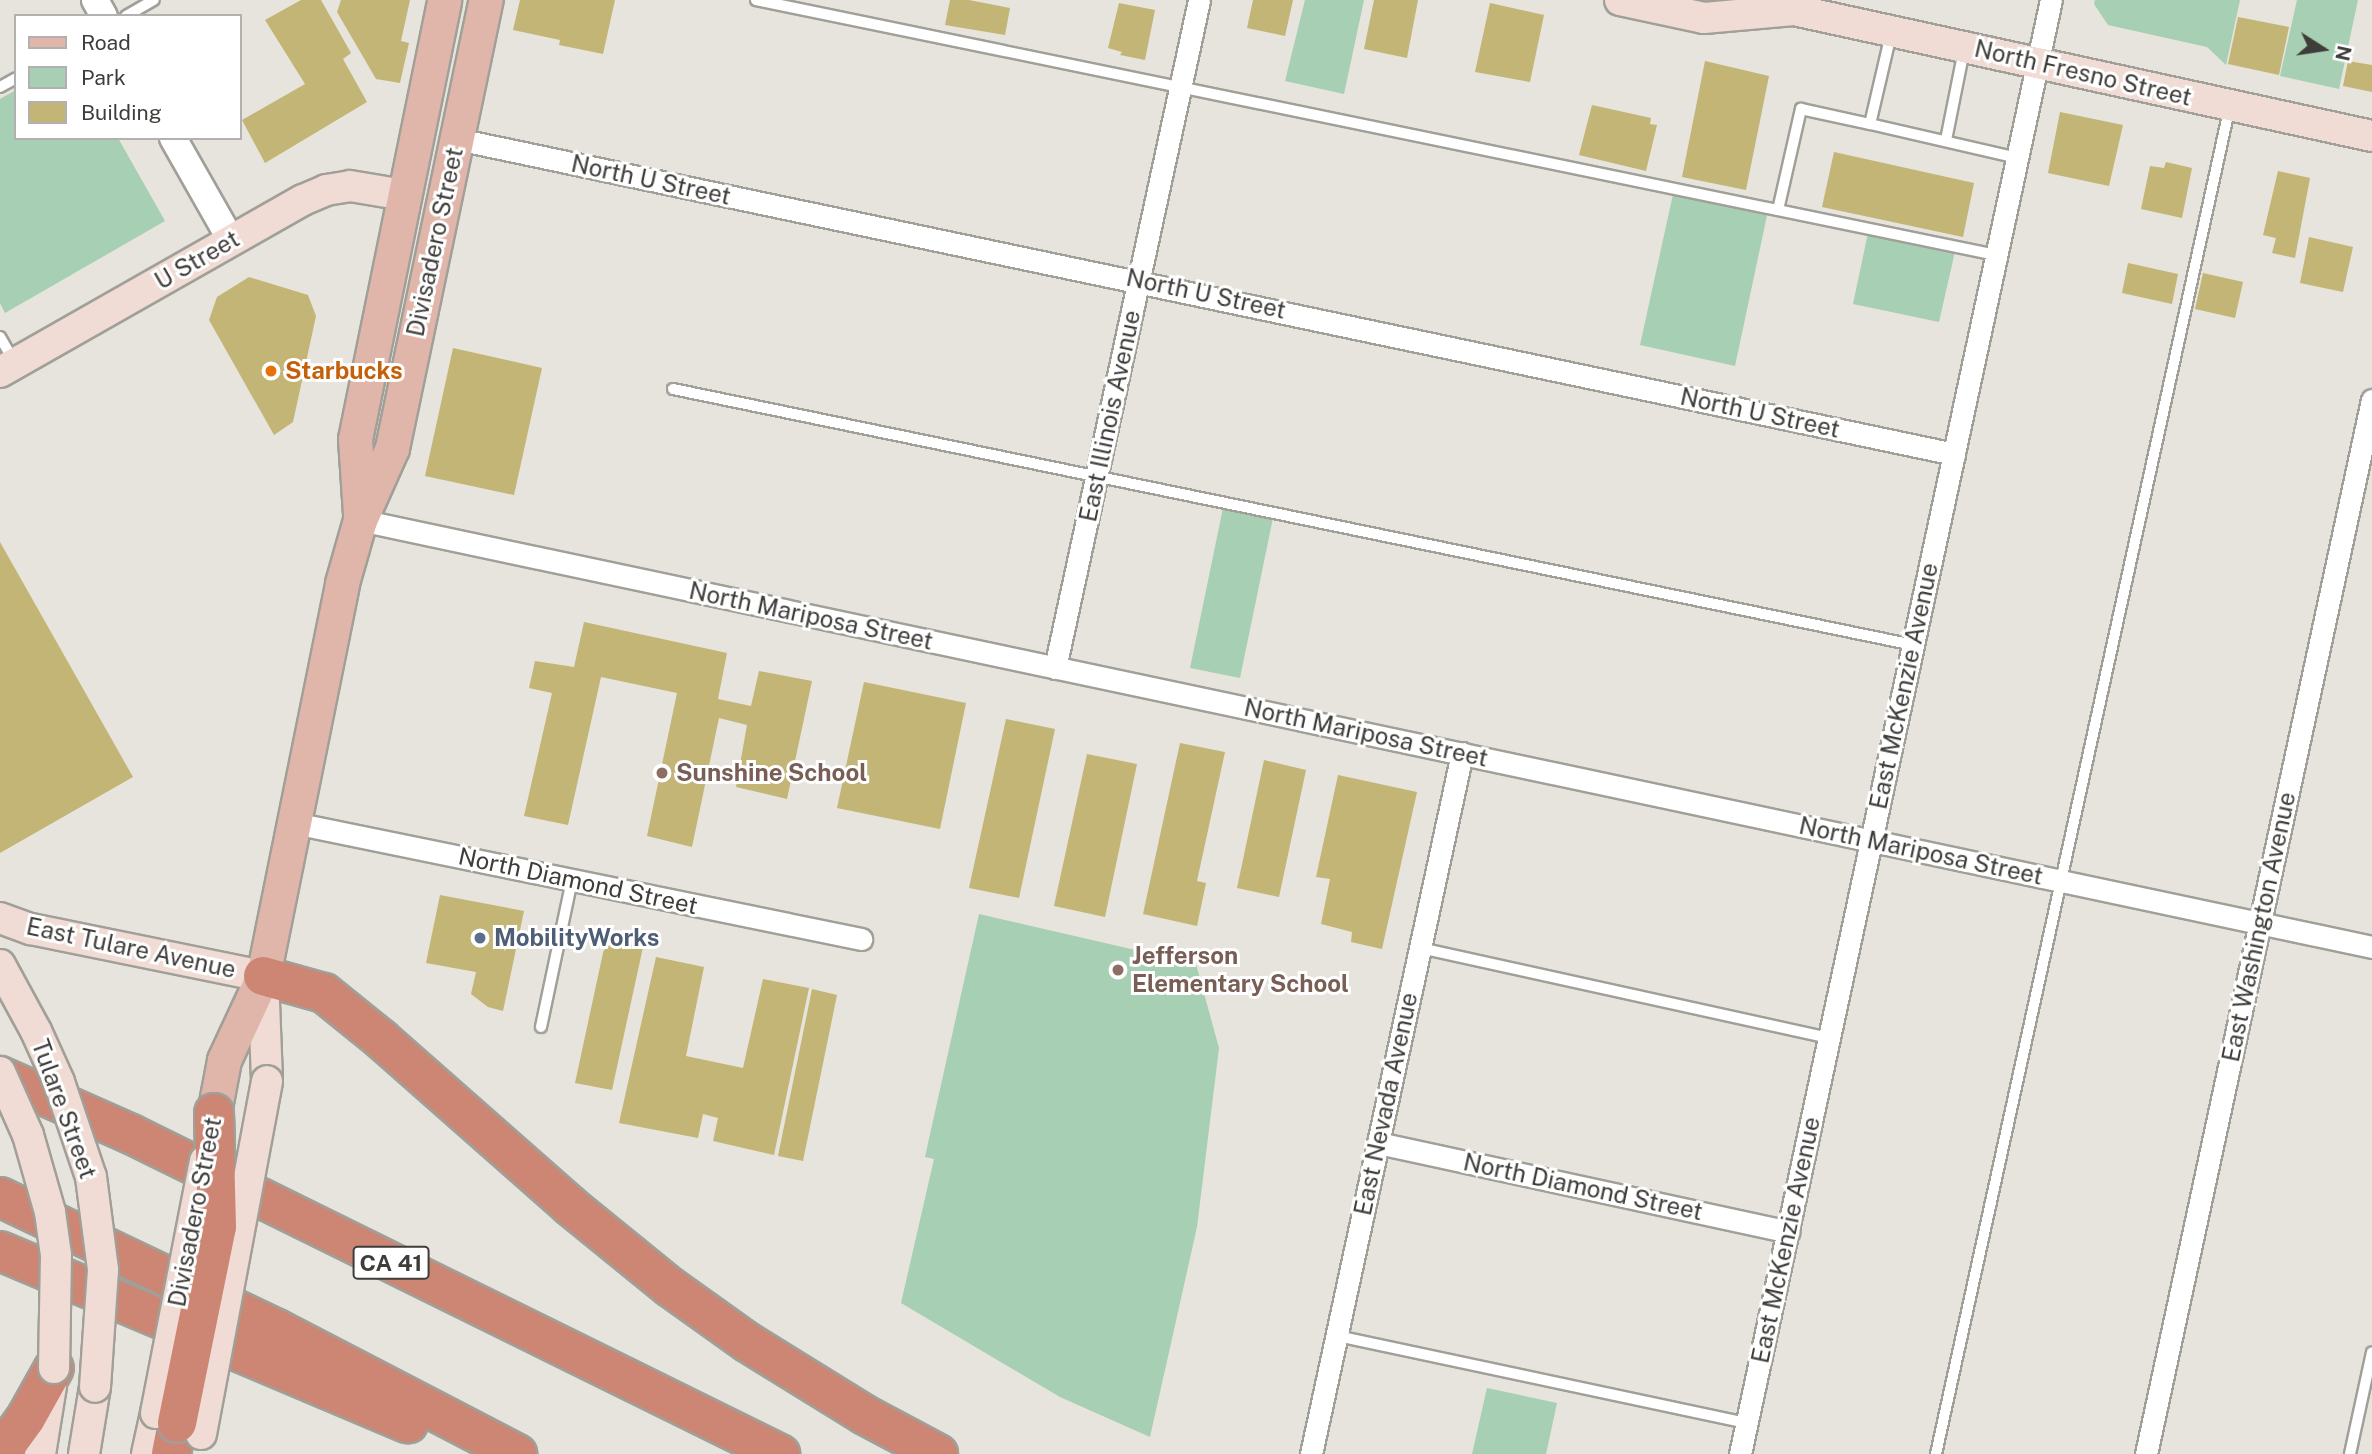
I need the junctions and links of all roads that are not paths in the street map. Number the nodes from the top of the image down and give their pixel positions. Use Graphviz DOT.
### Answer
graph roads {
  1 [pos="153,0"];
  2 [pos="444,0"];
  3 [pos="464,0"];
  4 [pos="486,0"];
  5 [pos="756,0"];
  6 [pos="1199,0"];
  7 [pos="1620,0"];
  8 [pos="2051,0"];
  9 [pos="1784,5"];
  10 [pos="129,14"];
  11 [pos="1892,31"];
  12 [pos="1965,46"];
  13 [pos="2037,62"];
  14 [pos="1181,87"];
  15 [pos="2230,106"];
  16 [pos="1870,124"];
  17 [pos="2372,136"];
  18 [pos="457,138"];
  19 [pos="174,140"];
  20 [pos="1946,140"];
  21 [pos="2017,158"];
  22 [pos="404,195"];
  23 [pos="1778,210"];
  24 [pos="231,240"];
  25 [pos="1996,255"];
  26 [pos="1140,280"];
  27 [pos="0,337"];
  28 [pos="8,367"];
  29 [pos="673,389"];
  30 [pos="401,400"];
  31 [pos="2372,400"];
  32 [pos="1954,454"];
  33 [pos="1096,477"];
  34 [pos="360,520"];
  35 [pos="1913,645"];
  36 [pos="1055,667"];
  37 [pos="1462,754"];
  38 [pos="294,823"];
  39 [pos="1871,841"];
  40 [pos="572,880"];
  41 [pos="2061,881"];
  42 [pos="0,918"];
  43 [pos="2260,923"];
  44 [pos="861,939"];
  45 [pos="2372,947"];
  46 [pos="1420,948"];
  47 [pos="0,965"];
  48 [pos="263,976"];
  49 [pos="541,1027"];
  50 [pos="1829,1038"];
  51 [pos="0,1074"];
  52 [pos="214,1113"];
  53 [pos="1378,1143"];
  54 [pos="0,1197"];
  55 [pos="1788,1232"];
  56 [pos="0,1251"];
  57 [pos="1337,1336"];
  58 [pos="2372,1352"];
  59 [pos="49,1377"];
  60 [pos="1747,1423"];
  61 [pos="181,1436"];
  62 [pos="0,1454"];
  63 [pos="40,1454"];
  64 [pos="84,1454"];
  65 [pos="147,1454"];
  66 [pos="482,1454"];
  67 [pos="517,1454"];
  68 [pos="780,1454"];
  69 [pos="939,1454"];
  70 [pos="1311,1454"];
  71 [pos="1740,1454"];
  72 [pos="1936,1454"];
  73 [pos="2146,1454"];
  74 [pos="2350,1454"];
  1 -- 10 [label="lane"];
  2 -- 22 [label="main road, Divisadero Street"];
  3 -- 18 [label="main road"];
  4 -- 18 [label="main road, Divisadero Street"];
  5 -- 14 [label="lane"];
  6 -- 14 [label="street, East Illinois Avenue"];
  7 -- 9 [label="main road, North Fresno Street"];
  8 -- 13 [label="street, East McKenzie Avenue"];
  9 -- 11 [label="main road, North Fresno Street"];
  11 -- 12 [label="main road, North Fresno Street"];
  11 -- 16 [label="lane"];
  12 -- 13 [label="main road, North Fresno Street"];
  12 -- 20 [label="lane"];
  13 -- 15 [label="main road, North Fresno Street"];
  13 -- 21 [label="street, East McKenzie Avenue"];
  14 -- 23 [label="lane"];
  14 -- 26 [label="street, East Illinois Avenue"];
  15 -- 17 [label="main road, North Fresno Street"];
  15 -- 41 [label="lane"];
  16 -- 20 [label="lane"];
  16 -- 23 [label="lane"];
  18 -- 26 [label="street, North U Street"];
  18 -- 30 [label="main road, Divisadero Street"];
  19 -- 24 [label="street"];
  20 -- 21 [label="lane"];
  21 -- 25 [label="street, East McKenzie Avenue"];
  22 -- 24 [label="main road, U Street"];
  22 -- 30 [label="main road"];
  22 -- 34 [label="main road, Divisadero Street"];
  23 -- 25 [label="lane"];
  24 -- 28 [label="main road, U Street"];
  25 -- 32 [label="street, East McKenzie Avenue"];
  26 -- 32 [label="street, North U Street"];
  26 -- 33 [label="street, East Illinois Avenue"];
  27 -- 28 [label="lane"];
  29 -- 33 [label="lane"];
  30 -- 34 [label="main road, Divisadero Street"];
  31 -- 43 [label="street, East Washington Avenue"];
  32 -- 35 [label="street, East McKenzie Avenue"];
  33 -- 35 [label="lane"];
  33 -- 36 [label="street, East Illinois Avenue"];
  34 -- 36 [label="street, North Mariposa Street"];
  34 -- 38 [label="main road, Divisadero Street"];
  35 -- 39 [label="street, East McKenzie Avenue"];
  36 -- 37 [label="street, North Mariposa Street"];
  37 -- 39 [label="street, North Mariposa Street"];
  37 -- 46 [label="street, East Nevada Avenue"];
  38 -- 40 [label="street, North Diamond Street"];
  38 -- 48 [label="main road, Divisadero Street"];
  39 -- 41 [label="street, North Mariposa Street"];
  39 -- 50 [label="street, East McKenzie Avenue"];
  40 -- 44 [label="street, North Diamond Street"];
  40 -- 49 [label="lane"];
  41 -- 43 [label="street, North Mariposa Street"];
  41 -- 72 [label="lane"];
  42 -- 48 [label="main road, East Tulare Avenue"];
  43 -- 45 [label="street, North Mariposa Street"];
  43 -- 73 [label="street, East Washington Avenue"];
  46 -- 50 [label="lane"];
  46 -- 53 [label="street, East Nevada Avenue"];
  47 -- 64 [label="main road, Tulare Street, bridge"];
  48 -- 52 [label="main road, Divisadero Street"];
  48 -- 61 [label="main road, Divisadero Street, bridge"];
  48 -- 69 [label="highway"];
  50 -- 55 [label="street, East McKenzie Avenue"];
  51 -- 59 [label="main road, Tulare Street, bridge"];
  51 -- 68 [label="highway, CA 41"];
  52 -- 61 [label="highway, bridge"];
  53 -- 55 [label="street, North Diamond Street"];
  53 -- 57 [label="street, East Nevada Avenue"];
  54 -- 67 [label="highway"];
  55 -- 60 [label="street, East McKenzie Avenue"];
  56 -- 66 [label="highway"];
  57 -- 60 [label="lane"];
  57 -- 70 [label="street, East Nevada Avenue"];
  58 -- 74 [label="lane"];
  59 -- 62 [label="highway"];
  59 -- 63 [label="main road"];
  60 -- 71 [label="street, East McKenzie Avenue"];
  61 -- 65 [label="main road, Divisadero Street"];
}
